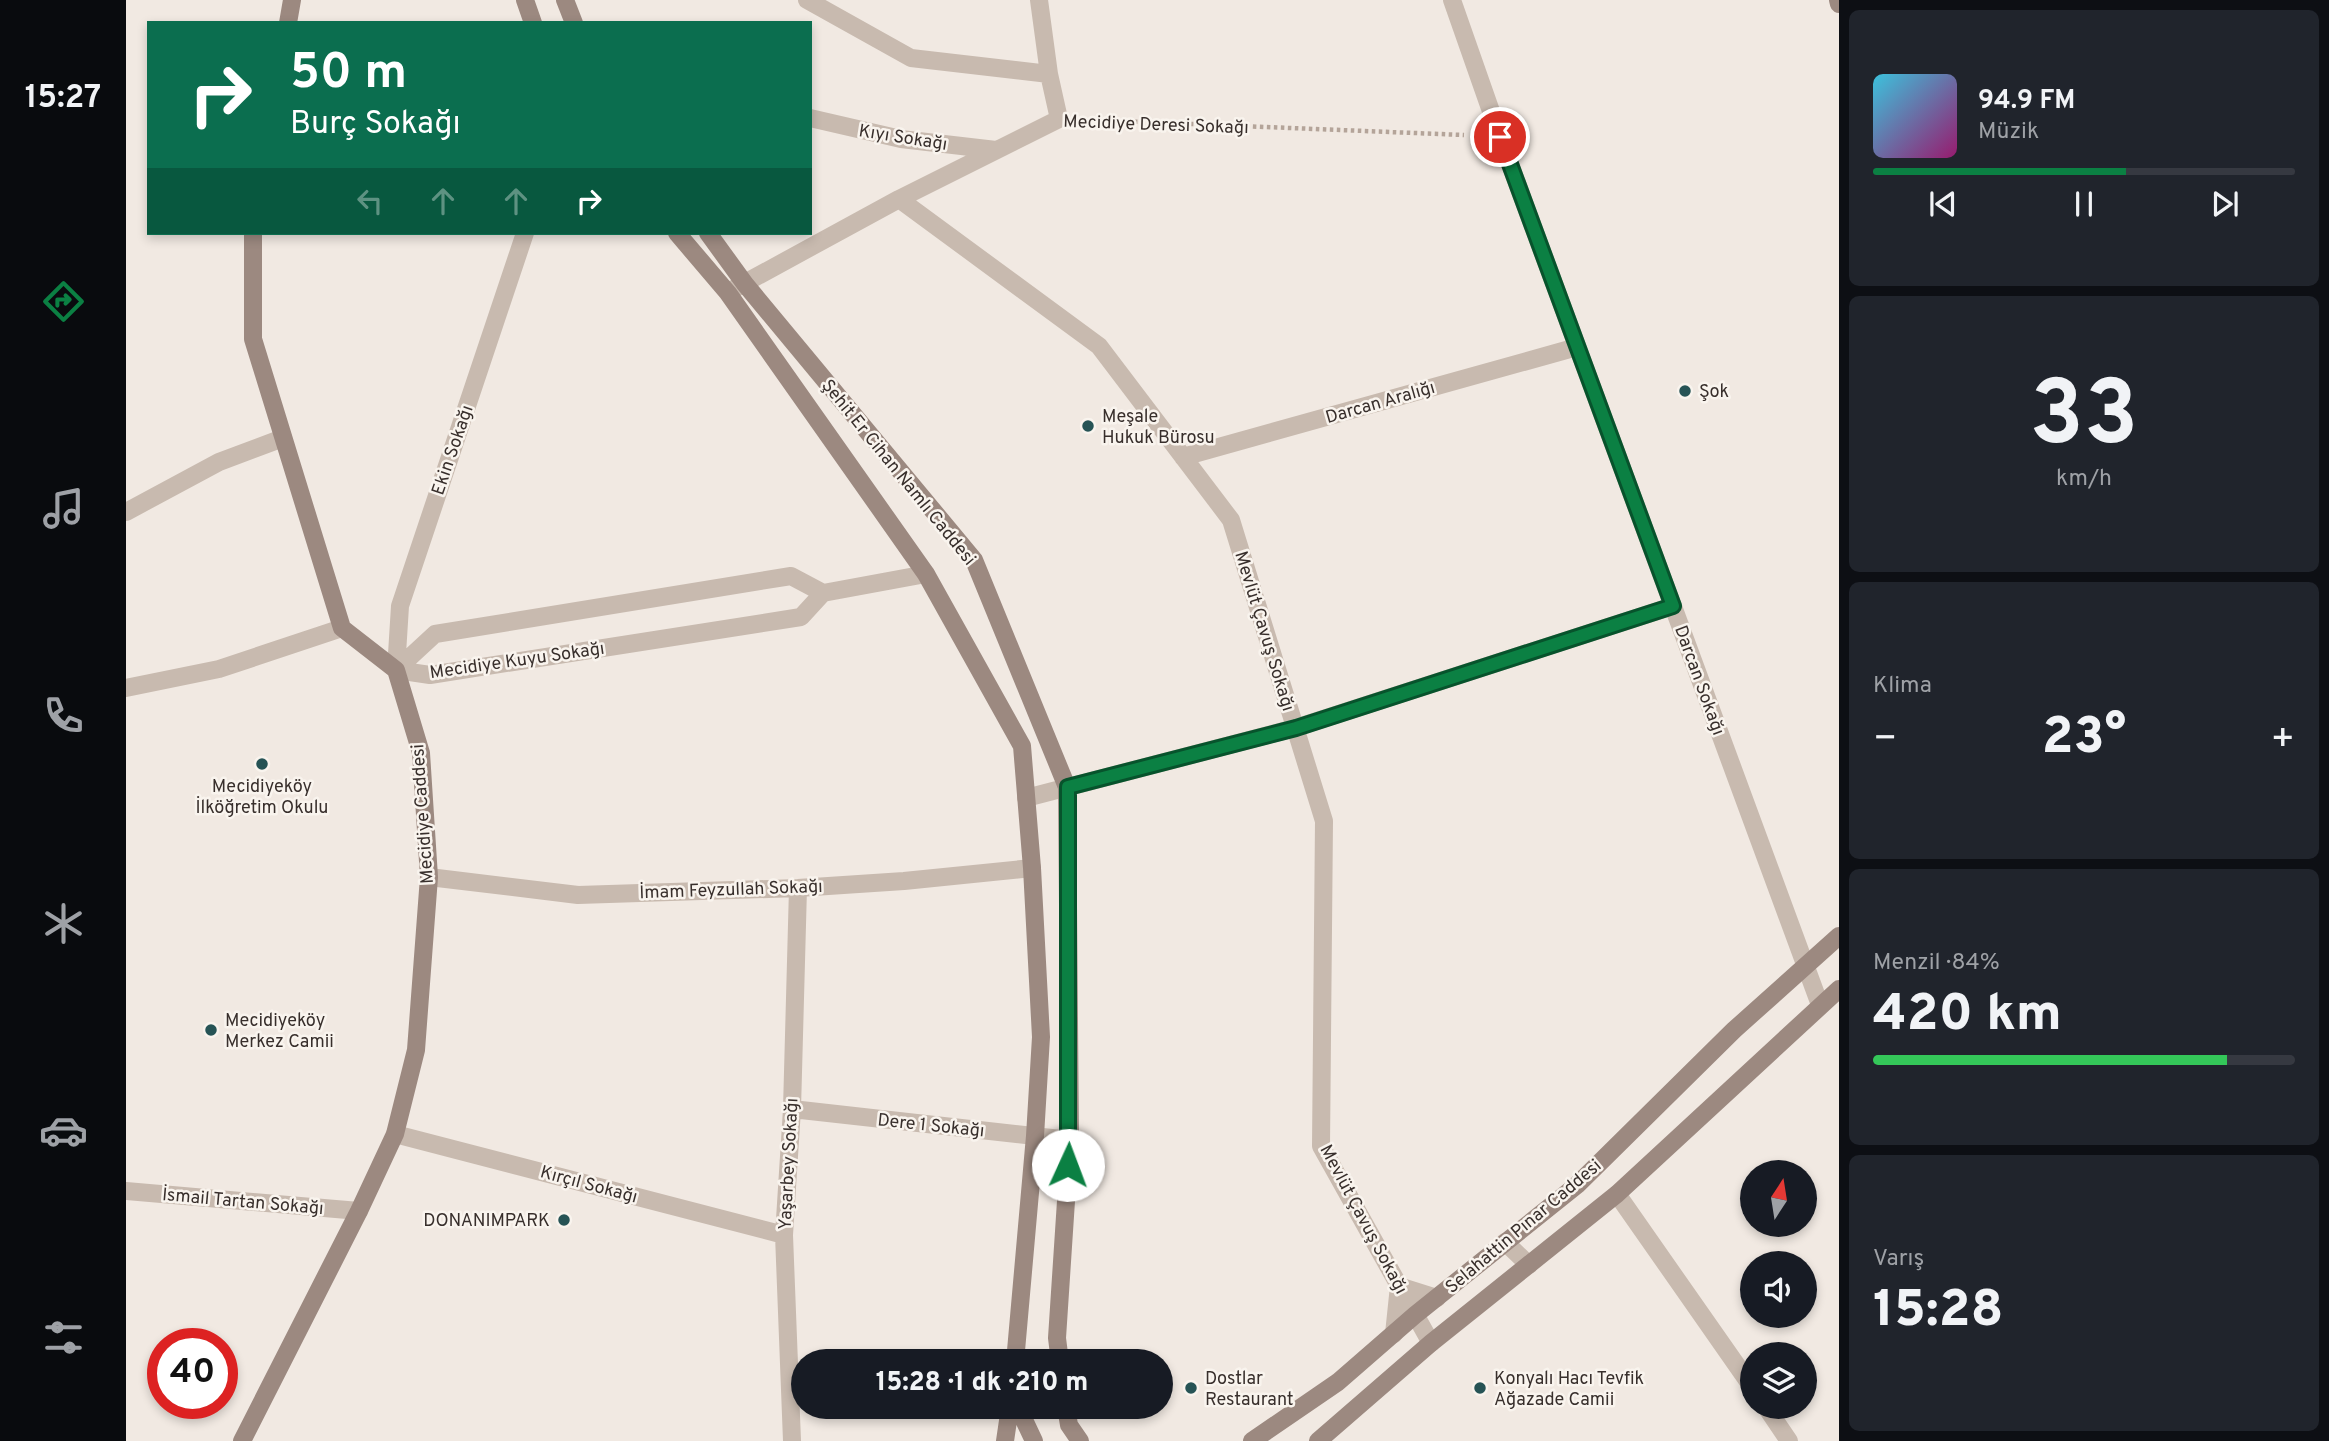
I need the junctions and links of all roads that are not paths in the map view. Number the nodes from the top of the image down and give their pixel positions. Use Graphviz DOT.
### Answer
graph roads {
  1 [pos="292,0"];
  2 [pos="526,0"];
  3 [pos="565,0"];
  4 [pos="807,0"];
  5 [pos="1039,0"];
  6 [pos="1452,0"];
  7 [pos="288,21"];
  8 [pos="532,21"];
  9 [pos="574,21"];
  10 [pos="1049,74"];
  11 [pos="812,118"];
  12 [pos="998,150"];
  13 [pos="899,199"];
  14 [pos="253,235"];
  15 [pos="524,235"];
  16 [pos="679,235"];
  17 [pos="709,235"];
  18 [pos="745,284"];
  19 [pos="728,293"];
  20 [pos="1577,347"];
  21 [pos="283,438"];
  22 [pos="1183,457"];
  23 [pos="126,512"];
  24 [pos="926,574"];
  25 [pos="823,593"];
  26 [pos="1673,606"];
  27 [pos="342,628"];
  28 [pos="396,670"];
  29 [pos="126,688"];
  30 [pos="1296,728"];
  31 [pos="1068,787"];
  32 [pos="1026,798"];
  33 [pos="1032,868"];
  34 [pos="429,877"];
  35 [pos="798,888"];
  36 [pos="1839,936"];
  37 [pos="1805,965"];
  38 [pos="1839,989"];
  39 [pos="1820,1005"];
  40 [pos="792,1110"];
  41 [pos="395,1134"];
  42 [pos="1035,1136"];
  43 [pos="1070,1140"];
  44 [pos="126,1191"];
  45 [pos="1617,1194"];
  46 [pos="359,1211"];
  47 [pos="784,1235"];
  48 [pos="1505,1242"];
  49 [pos="1529,1265"];
  50 [pos="1399,1286"];
  51 [pos="1437,1297"];
  52 [pos="1415,1315"];
  53 [pos="1394,1334"];
  54 [pos="1431,1343"];
  55 [pos="1016,1349"];
  56 [pos="1058,1349"];
  57 [pos="1740,1370"];
  58 [pos="1008,1419"];
  59 [pos="1024,1419"];
  60 [pos="1068,1419"];
  61 [pos="1774,1419"];
  62 [pos="242,1441"];
  63 [pos="792,1441"];
  64 [pos="1005,1441"];
  65 [pos="1034,1441"];
  66 [pos="1080,1441"];
  67 [pos="1252,1441"];
  68 [pos="1318,1441"];
  69 [pos="1789,1441"];
  1 -- 7 [label="street"];
  2 -- 8 [label="street"];
  3 -- 9 [label="street"];
  4 -- 10 [label="street"];
  5 -- 10 [label="street"];
  6 -- 20 [label="street, Darcan Sokağı"];
  10 -- 12 [label="street, Mecidiye Deresi Sokağı"];
  11 -- 12 [label="street, Kıyı Sokağı"];
  12 -- 13 [label="street, Mecidiye Deresi Sokağı"];
  13 -- 18 [label="street, Mecidiye Deresi Sokağı"];
  13 -- 22 [label="street, Mevlüt Çavuş Sokağı"];
  14 -- 21 [label="street"];
  15 -- 28 [label="street, Ekin Sokağı"];
  16 -- 19 [label="street, Şehit Er Cihan Namlı Caddesi"];
  17 -- 18 [label="street, Şehit Er Cihan Namlı Caddesi"];
  18 -- 19 [label="street, Mecidiye Deresi Sokağı"];
  18 -- 31 [label="street, Şehit Er Cihan Namlı Caddesi"];
  19 -- 24 [label="street, Şehit Er Cihan Namlı Caddesi"];
  20 -- 22 [label="street, Darcan Aralığı"];
  20 -- 26 [label="street, Darcan Sokağı"];
  21 -- 23 [label="street"];
  21 -- 27 [label="street"];
  22 -- 30 [label="street, Mevlüt Çavuş Sokağı"];
  24 -- 25 [label="street"];
  24 -- 32 [label="street, Şehit Er Cihan Namlı Caddesi"];
  25 -- 28 [label="street, Mecidiye Kuyu Sokağı"];
  25 -- 28 [label="street, Mecidiye Kuyu Sokağı"];
  26 -- 30 [label="street"];
  26 -- 37 [label="street, Darcan Sokağı"];
  27 -- 28 [label="street"];
  27 -- 29 [label="street"];
  28 -- 34 [label="street, Mecidiye Caddesi"];
  30 -- 31 [label="street"];
  30 -- 50 [label="street, Mevlüt Çavuş Sokağı"];
  31 -- 32 [label="street"];
  31 -- 43 [label="street, Şehit Er Cihan Namlı Caddesi"];
  32 -- 33 [label="street, Şehit Er Cihan Namlı Caddesi"];
  33 -- 35 [label="street, İmam Feyzullah Sokağı"];
  33 -- 42 [label="street, Şehit Er Cihan Namlı Caddesi"];
  34 -- 35 [label="street, İmam Feyzullah Sokağı"];
  34 -- 41 [label="street, Mecidiye Caddesi"];
  35 -- 40 [label="street, Yaşarbey Sokağı"];
  36 -- 37 [label="street, Selahattin Pınar Caddesi"];
  37 -- 39 [label="street, Darcan Sokağı"];
  37 -- 48 [label="street, Selahattin Pınar Caddesi"];
  38 -- 39 [label="street, Selahattin Pınar Caddesi"];
  39 -- 45 [label="street, Selahattin Pınar Caddesi"];
  40 -- 42 [label="street, Dere 1 Sokağı"];
  40 -- 47 [label="street, Yaşarbey Sokağı"];
  41 -- 46 [label="street, Mecidiye Caddesi"];
  41 -- 47 [label="street, Kırçıl Sokağı"];
  42 -- 43 [label="street, Dere 1 Sokağı"];
  42 -- 55 [label="street, Şehit Er Cihan Namlı Caddesi"];
  43 -- 56 [label="street, Şehit Er Cihan Namlı Caddesi"];
  44 -- 46 [label="street, İsmail Tartan Sokağı"];
  45 -- 49 [label="street, Selahattin Pınar Caddesi"];
  45 -- 57 [label="street"];
  46 -- 62 [label="street, Mecidiye Caddesi"];
  47 -- 63 [label="street, Yaşarbey Sokağı"];
  48 -- 49 [label="street"];
  48 -- 51 [label="street, Selahattin Pınar Caddesi"];
  49 -- 54 [label="street, Selahattin Pınar Caddesi"];
  50 -- 51 [label="street"];
  50 -- 52 [label="street, Mevlüt Çavuş Sokağı"];
  50 -- 53 [label="street"];
  51 -- 52 [label="street, Selahattin Pınar Caddesi"];
  52 -- 53 [label="street, Selahattin Pınar Caddesi"];
  52 -- 54 [label="street, Mevlüt Çavuş Sokağı"];
  53 -- 67 [label="street, Selahattin Pınar Caddesi"];
  54 -- 68 [label="street, Selahattin Pınar Caddesi"];
  58 -- 64 [label="street"];
  59 -- 65 [label="street"];
  60 -- 66 [label="street"];
  61 -- 69 [label="street"];
}
